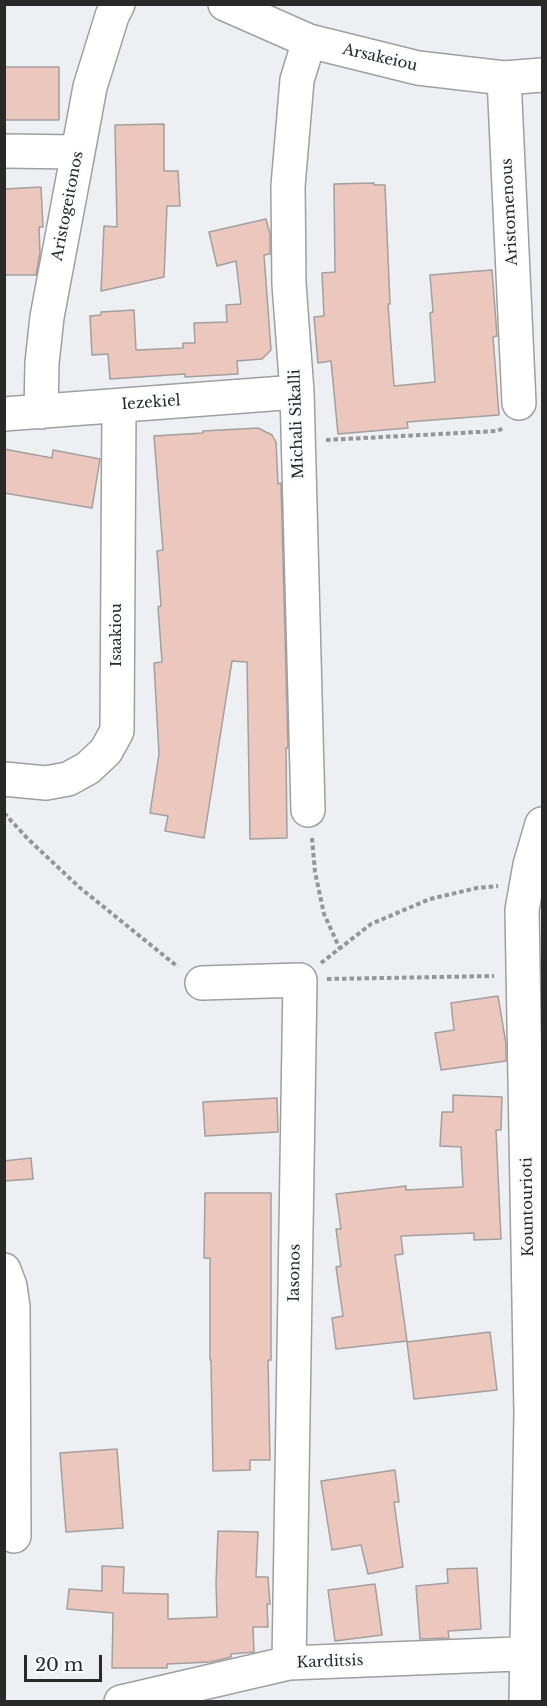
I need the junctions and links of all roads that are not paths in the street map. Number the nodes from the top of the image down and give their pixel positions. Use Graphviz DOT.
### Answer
graph roads {
  1 [pos="118,4"];
  2 [pos="225,4"];
  3 [pos="309,41"];
  4 [pos="543,75"];
  5 [pos="504,78"];
  6 [pos="4,151"];
  7 [pos="78,152"];
  8 [pos="530,344"];
  9 [pos="297,392"];
  10 [pos="519,403"];
  11 [pos="119,406"];
  12 [pos="41,412"];
  13 [pos="4,414"];
  14 [pos="4,779"];
  15 [pos="309,810"];
  16 [pos="542,824"];
  17 [pos="202,983"];
  18 [pos="4,1270"];
  19 [pos="537,1413"];
  20 [pos="9,1456"];
  21 [pos="14,1536"];
  22 [pos="535,1653"];
  23 [pos="289,1663"];
  24 [pos="121,1701"];
  25 [pos="526,1701"];
  1 -- 7 [label="street, Aristogeitonos"];
  2 -- 3 [label="street, Arsakeiou"];
  3 -- 5 [label="street, Arsakeiou"];
  3 -- 9 [label="street, Michali Sikalli"];
  4 -- 5 [label="street, Arsakeiou"];
  5 -- 8 [label="street, Aristomenous"];
  6 -- 7 [label="street"];
  7 -- 12 [label="street, Aristogeitonos"];
  8 -- 10 [label="street, Aristomenous"];
  9 -- 11 [label="street, Iezekiel"];
  9 -- 15 [label="street, Michali Sikalli"];
  11 -- 12 [label="street, Iezekiel"];
  11 -- 14 [label="street, Isaakiou"];
  12 -- 13 [label="street, Iezekiel"];
  16 -- 19 [label="street, Kountourioti"];
  17 -- 23 [label="street, Iasonos"];
  18 -- 20 [label="street"];
  19 -- 22 [label="street, Kountourioti"];
  20 -- 21 [label="street"];
  22 -- 23 [label="street, Karditsis"];
  22 -- 25 [label="street, Kountourioti"];
  23 -- 24 [label="street, Karditsis"];
}
